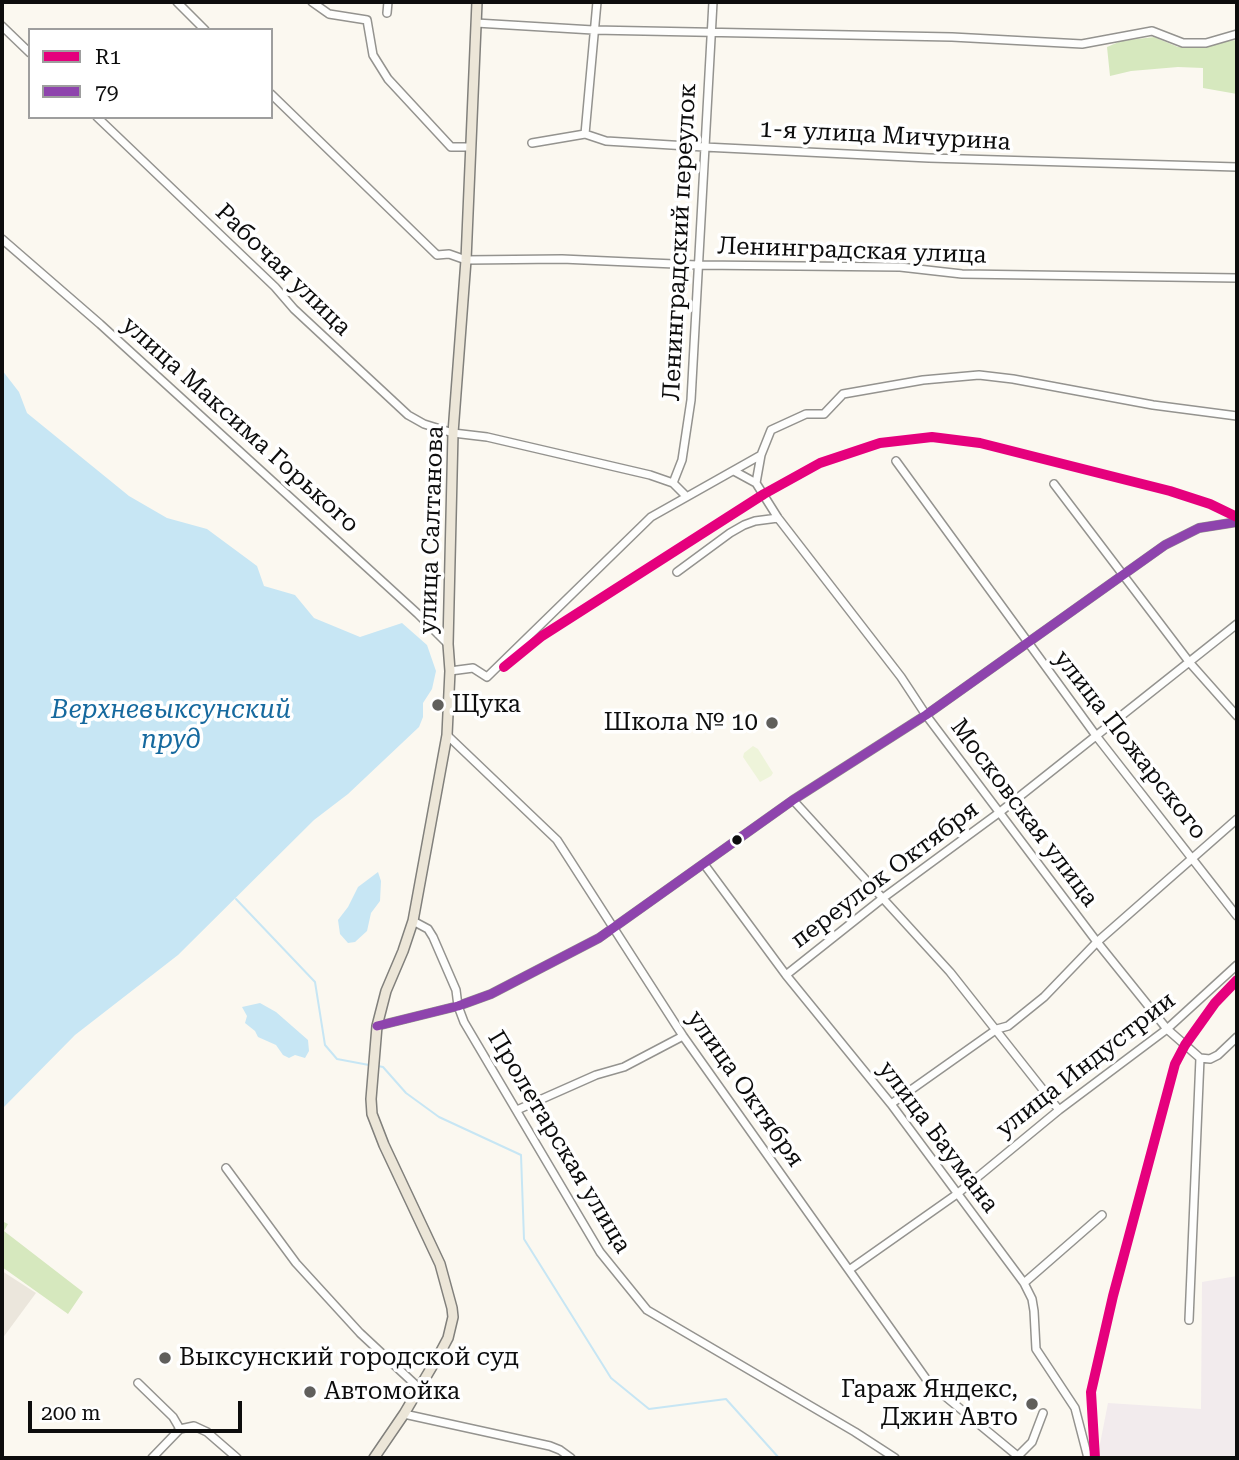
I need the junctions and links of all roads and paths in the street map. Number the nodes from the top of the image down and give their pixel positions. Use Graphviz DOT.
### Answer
graph roads {
  1 [pos="177,2"];
  2 [pos="312,2"];
  3 [pos="388,2"];
  4 [pos="477,2"];
  5 [pos="597,2"];
  6 [pos="713,2"];
  7 [pos="387,13"];
  8 [pos="476,23"];
  9 [pos="2,26"];
  10 [pos="203,28"];
  11 [pos="593,30"];
  12 [pos="712,33"];
  13 [pos="1237,34"];
  14 [pos="28,51"];
  15 [pos="273,96"];
  16 [pos="99,119"];
  17 [pos="585,134"];
  18 [pos="532,143"];
  19 [pos="469,147"];
  20 [pos="704,147"];
  21 [pos="1237,167"];
  22 [pos="2,239"];
  23 [pos="466,260"];
  24 [pos="696,265"];
  25 [pos="1237,278"];
  26 [pos="1237,416"];
  27 [pos="453,433"];
  28 [pos="761,455"];
  29 [pos="897,461"];
  30 [pos="734,471"];
  31 [pos="673,483"];
  32 [pos="756,483"];
  33 [pos="1054,484"];
  34 [pos="686,496"];
  35 [pos="778,518"];
  36 [pos="1237,522"];
  37 [pos="677,572"];
  38 [pos="1123,575"];
  39 [pos="1237,624"];
  40 [pos="1027,643"];
  41 [pos="448,644"];
  42 [pos="1190,663"];
  43 [pos="450,671"];
  44 [pos="926,715"];
  45 [pos="1237,716"];
  46 [pos="447,734"];
  47 [pos="1097,737"];
  48 [pos="793,800"];
  49 [pos="1000,812"];
  50 [pos="1237,819"];
  51 [pos="1194,858"];
  52 [pos="704,864"];
  53 [pos="883,898"];
  54 [pos="1237,916"];
  55 [pos="413,921"];
  56 [pos="613,929"];
  57 [pos="1097,942"];
  58 [pos="1237,965"];
  59 [pos="786,975"];
  60 [pos="458,1006"];
  61 [pos="377,1026"];
  62 [pos="997,1029"];
  63 [pos="1167,1029"];
  64 [pos="682,1036"];
  65 [pos="1237,1037"];
  66 [pos="1200,1058"];
  67 [pos="891,1104"];
  68 [pos="517,1110"];
  69 [pos="1059,1110"];
  70 [pos="226,1168"];
  71 [pos="957,1194"];
  72 [pos="1102,1215"];
  73 [pos="849,1270"];
  74 [pos="1024,1283"];
  75 [pos="1189,1320"];
  76 [pos="138,1384"];
  77 [pos="419,1388"];
  78 [pos="1043,1413"];
  79 [pos="404,1414"];
  80 [pos="180,1429"];
  81 [pos="1019,1457"];
  82 [pos="152,1458"];
  83 [pos="237,1458"];
  84 [pos="374,1458"];
  85 [pos="571,1458"];
  86 [pos="895,1458"];
  87 [pos="1088,1458"];
  1 -- 10 [label="street"];
  2 -- 19 [label="street"];
  3 -- 7 [label="street"];
  4 -- 8 [label="main road, улица Салтанова"];
  5 -- 11 [label="street"];
  6 -- 12 [label="street, Ленинградский переулок"];
  8 -- 11 [label="street"];
  8 -- 19 [label="main road, улица Салтанова"];
  9 -- 14 [label="street"];
  11 -- 12 [label="street"];
  11 -- 17 [label="street"];
  12 -- 13 [label="street"];
  12 -- 20 [label="street, Ленинградский переулок"];
  15 -- 23 [label="street, Ленинградская улица"];
  16 -- 27 [label="street, Рабочая улица"];
  17 -- 18 [label="street, 1-я улица Мичурина"];
  17 -- 20 [label="street, 1-я улица Мичурина"];
  19 -- 23 [label="main road, улица Салтанова"];
  20 -- 21 [label="street, 1-я улица Мичурина"];
  20 -- 24 [label="street, Ленинградский переулок"];
  22 -- 41 [label="street, улица Максима Горького"];
  23 -- 24 [label="street, Ленинградская улица"];
  23 -- 27 [label="main road, улица Салтанова"];
  24 -- 25 [label="street, Ленинградская улица"];
  24 -- 31 [label="street, Ленинградский переулок"];
  26 -- 28 [label="street"];
  27 -- 31 [label="street, Рабочая улица"];
  27 -- 41 [label="main road, улица Салтанова"];
  28 -- 30 [label="street"];
  28 -- 32 [label="street"];
  29 -- 40 [label="street, улица Пожарского"];
  30 -- 32 [label="street"];
  30 -- 34 [label="street"];
  31 -- 34 [label="street"];
  32 -- 35 [label="street, Московская улица"];
  33 -- 38 [label="street"];
  34 -- 43 [label="street"];
  35 -- 37 [label="street"];
  35 -- 44 [label="street, Московская улица"];
  36 -- 38 [label="street"];
  38 -- 40 [label="street"];
  38 -- 42 [label="street"];
  39 -- 42 [label="street, переулок Октября"];
  40 -- 44 [label="street"];
  40 -- 47 [label="street, улица Пожарского"];
  41 -- 43 [label="main road, улица Салтанова"];
  42 -- 45 [label="street"];
  42 -- 47 [label="street, переулок Октября"];
  43 -- 46 [label="main road, улица Салтанова"];
  44 -- 48 [label="street"];
  44 -- 49 [label="street, Московская улица"];
  46 -- 55 [label="main road, улица Салтанова"];
  46 -- 56 [label="street, улица Октября"];
  47 -- 49 [label="street, переулок Октября"];
  47 -- 51 [label="street, улица Пожарского"];
  48 -- 52 [label="street"];
  48 -- 53 [label="street"];
  49 -- 53 [label="street, переулок Октября"];
  49 -- 57 [label="street, Московская улица"];
  50 -- 51 [label="street"];
  51 -- 54 [label="street, улица Пожарского"];
  51 -- 57 [label="street"];
  52 -- 56 [label="street"];
  52 -- 59 [label="street, улица Баумана"];
  53 -- 59 [label="street, переулок Октября"];
  53 -- 62 [label="street"];
  55 -- 60 [label="street, Пролетарская улица"];
  55 -- 61 [label="main road, улица Салтанова"];
  56 -- 60 [label="street"];
  56 -- 64 [label="street, улица Октября"];
  57 -- 62 [label="street"];
  57 -- 63 [label="street, Московская улица"];
  58 -- 63 [label="street, улица Индустрии"];
  59 -- 67 [label="street, улица Баумана"];
  60 -- 61 [label="street"];
  60 -- 68 [label="street, Пролетарская улица"];
  61 -- 77 [label="main road, улица Салтанова"];
  62 -- 67 [label="street"];
  62 -- 69 [label="street"];
  63 -- 66 [label="street, Московская улица"];
  63 -- 69 [label="street, улица Индустрии"];
  64 -- 68 [label="street"];
  64 -- 73 [label="street, улица Октября"];
  65 -- 66 [label="street"];
  66 -- 75 [label="street"];
  67 -- 71 [label="street, улица Баумана"];
  68 -- 86 [label="street, Пролетарская улица"];
  69 -- 71 [label="street, улица Индустрии"];
  70 -- 77 [label="street"];
  71 -- 73 [label="street, улица Индустрии"];
  71 -- 74 [label="street, улица Баумана"];
  72 -- 74 [label="street"];
  73 -- 81 [label="street, улица Октября"];
  74 -- 87 [label="street, улица Баумана"];
  76 -- 80 [label="street"];
  77 -- 79 [label="main road, улица Салтанова"];
  78 -- 81 [label="street"];
  79 -- 84 [label="main road, улица Салтанова"];
  79 -- 85 [label="street"];
  80 -- 82 [label="street"];
  80 -- 83 [label="street"];
}
